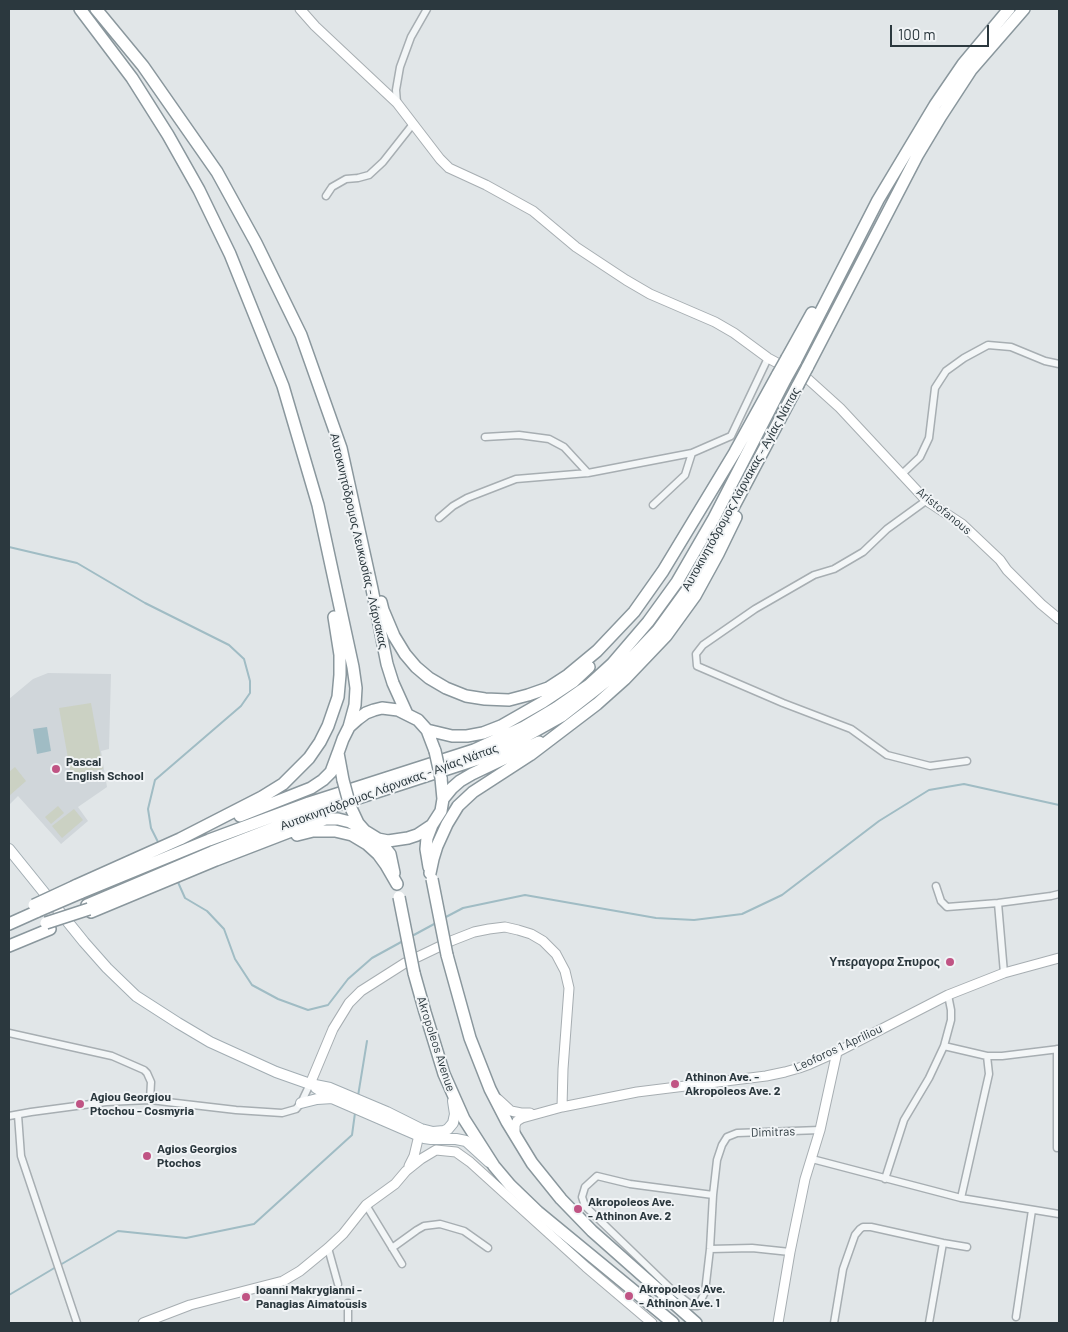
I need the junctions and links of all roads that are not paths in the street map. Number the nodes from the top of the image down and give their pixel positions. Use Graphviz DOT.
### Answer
graph roads {
  1 [pos="80,9"];
  2 [pos="96,9"];
  3 [pos="300,9"];
  4 [pos="427,9"];
  5 [pos="1009,9"];
  6 [pos="1024,9"];
  7 [pos="397,103"];
  8 [pos="413,124"];
  9 [pos="326,196"];
  10 [pos="768,358"];
  11 [pos="1059,364"];
  12 [pos="808,374"];
  13 [pos="782,376"];
  14 [pos="777,394"];
  15 [pos="485,436"];
  16 [pos="341,448"];
  17 [pos="692,453"];
  18 [pos="757,463"];
  19 [pos="307,465"];
  20 [pos="588,473"];
  21 [pos="902,475"];
  22 [pos="927,500"];
  23 [pos="654,505"];
  24 [pos="439,518"];
  25 [pos="1059,619"];
  26 [pos="407,714"];
  27 [pos="348,727"];
  28 [pos="566,727"];
  29 [pos="426,730"];
  30 [pos="338,753"];
  31 [pos="967,761"];
  32 [pos="443,799"];
  33 [pos="432,825"];
  34 [pos="365,830"];
  35 [pos="180,839"];
  36 [pos="378,839"];
  37 [pos="250,847"];
  38 [pos="9,849"];
  39 [pos="431,876"];
  40 [pos="396,884"];
  41 [pos="936,886"];
  42 [pos="78,890"];
  43 [pos="1059,894"];
  44 [pos="998,903"];
  45 [pos="36,908"];
  46 [pos="89,909"];
  47 [pos="9,916"];
  48 [pos="9,924"];
  49 [pos="48,926"];
  50 [pos="9,938"];
  51 [pos="9,946"];
  52 [pos="1059,958"];
  53 [pos="1004,973"];
  54 [pos="948,995"];
  55 [pos="9,1033"];
  56 [pos="944,1046"];
  57 [pos="1058,1049"];
  58 [pos="837,1052"];
  59 [pos="987,1056"];
  60 [pos="310,1084"];
  61 [pos="490,1089"];
  62 [pos="452,1093"];
  63 [pos="334,1098"];
  64 [pos="150,1100"];
  65 [pos="302,1103"];
  66 [pos="357,1104"];
  67 [pos="562,1107"];
  68 [pos="547,1111"];
  69 [pos="18,1114"];
  70 [pos="9,1116"];
  71 [pos="820,1130"];
  72 [pos="420,1132"];
  73 [pos="516,1138"];
  74 [pos="1057,1148"];
  75 [pos="812,1159"];
  76 [pos="494,1166"];
  77 [pos="406,1171"];
  78 [pos="886,1179"];
  79 [pos="713,1195"];
  80 [pos="961,1198"];
  81 [pos="366,1206"];
  82 [pos="1032,1210"];
  83 [pos="1059,1214"];
  84 [pos="943,1243"];
  85 [pos="967,1247"];
  86 [pos="328,1248"];
  87 [pos="392,1248"];
  88 [pos="488,1248"];
  89 [pos="710,1248"];
  90 [pos="790,1252"];
  91 [pos="402,1264"];
  92 [pos="338,1284"];
  93 [pos="348,1303"];
  94 [pos="1016,1317"];
  95 [pos="77,1323"];
  96 [pos="143,1323"];
  97 [pos="348,1323"];
  98 [pos="652,1323"];
  99 [pos="673,1323"];
  100 [pos="696,1323"];
  101 [pos="778,1323"];
  102 [pos="834,1323"];
  103 [pos="929,1323"];
  1 -- 19 [label="highway"];
  2 -- 16 [label="highway, Αυτοκινητόδρομος Λευκωσίας - Λάρνακας"];
  3 -- 7 [label="street, Aristofanous"];
  4 -- 7 [label="street"];
  5 -- 13 [label="highway, bridge"];
  6 -- 12 [label="highway, Αυτοκινητόδρομος Λάρνακας - Αγίας Νάπας"];
  7 -- 8 [label="street, Aristofanous"];
  8 -- 9 [label="street"];
  8 -- 10 [label="street, Aristofanous"];
  10 -- 12 [label="street, Aristofanous"];
  10 -- 17 [label="street"];
  11 -- 21 [label="street"];
  12 -- 18 [label="highway, Αυτοκινητόδρομος Λάρνακας - Αγίας Νάπας, bridge"];
  12 -- 21 [label="street, Aristofanous"];
  13 -- 14 [label="highway, Αυτοκινητόδρομος Λάρνακας - Αγίας Νάπας"];
  13 -- 16 [label="highway"];
  14 -- 29 [label="highway"];
  14 -- 42 [label="highway, Αυτοκινητόδρομος Λάρνακας - Αγίας Νάπας"];
  15 -- 20 [label="street"];
  16 -- 26 [label="highway, Αυτοκινητόδρομος Λευκωσίας - Λάρνακας"];
  17 -- 20 [label="street"];
  17 -- 23 [label="street"];
  18 -- 28 [label="highway"];
  18 -- 46 [label="highway, Αυτοκινητόδρομος Λάρνακας - Αγίας Νάπας"];
  19 -- 27 [label="highway"];
  19 -- 35 [label="highway"];
  20 -- 24 [label="street"];
  21 -- 22 [label="street, Aristofanous"];
  22 -- 25 [label="street, Aristofanous"];
  22 -- 31 [label="street"];
  26 -- 27 [label="highway"];
  26 -- 29 [label="highway"];
  27 -- 30 [label="highway"];
  28 -- 32 [label="highway"];
  28 -- 39 [label="highway"];
  29 -- 32 [label="highway, bridge"];
  30 -- 34 [label="highway, bridge"];
  30 -- 35 [label="highway"];
  32 -- 33 [label="highway"];
  33 -- 36 [label="highway"];
  33 -- 39 [label="highway"];
  34 -- 36 [label="highway"];
  34 -- 37 [label="highway"];
  35 -- 42 [label="highway"];
  36 -- 40 [label="highway, Akropoleos Avenue"];
  37 -- 40 [label="highway"];
  37 -- 46 [label="highway"];
  38 -- 60 [label="main road"];
  39 -- 61 [label="highway, bridge"];
  40 -- 62 [label="highway, Akropoleos Avenue, bridge"];
  41 -- 44 [label="street"];
  42 -- 45 [label="highway, Αυτοκινητόδρομος Λάρνακας - Αγίας Νάπας, bridge"];
  43 -- 44 [label="street"];
  44 -- 53 [label="street"];
  45 -- 47 [label="highway"];
  45 -- 48 [label="highway, Αυτοκινητόδρομος Λάρνακας - Αγίας Νάπας"];
  46 -- 49 [label="highway"];
  49 -- 50 [label="highway"];
  49 -- 51 [label="highway"];
  52 -- 53 [label="street, Leoforos 1 Apriliou"];
  53 -- 54 [label="street, Leoforos 1 Apriliou"];
  54 -- 56 [label="street"];
  54 -- 58 [label="street, Leoforos 1 Apriliou"];
  55 -- 64 [label="street"];
  56 -- 59 [label="street"];
  56 -- 78 [label="street"];
  57 -- 59 [label="street"];
  57 -- 74 [label="street"];
  58 -- 67 [label="street, Leoforos 1 Apriliou"];
  58 -- 71 [label="street"];
  59 -- 80 [label="street"];
  60 -- 63 [label="main road"];
  60 -- 65 [label="street"];
  60 -- 66 [label="main road"];
  60 -- 67 [label="street"];
  61 -- 68 [label="street, Leoforos 1 Apriliou"];
  61 -- 73 [label="highway"];
  62 -- 72 [label="main road"];
  62 -- 76 [label="highway, Akropoleos Avenue"];
  63 -- 65 [label="main road"];
  63 -- 66 [label="main road"];
  64 -- 65 [label="street"];
  64 -- 69 [label="street"];
  66 -- 72 [label="main road"];
  67 -- 68 [label="street, Leoforos 1 Apriliou"];
  68 -- 73 [label="street, Leoforos 1 Apriliou"];
  69 -- 70 [label="street"];
  69 -- 95 [label="street"];
  71 -- 75 [label="street"];
  71 -- 79 [label="street, Dimitras"];
  72 -- 76 [label="main road"];
  72 -- 77 [label="street"];
  73 -- 100 [label="highway"];
  75 -- 78 [label="street"];
  75 -- 90 [label="street"];
  76 -- 99 [label="highway, Akropoleos Avenue"];
  77 -- 81 [label="street"];
  77 -- 98 [label="street"];
  78 -- 80 [label="street"];
  79 -- 89 [label="street"];
  79 -- 89 [label="street"];
  80 -- 82 [label="street"];
  81 -- 86 [label="street"];
  81 -- 87 [label="street"];
  82 -- 83 [label="street"];
  82 -- 94 [label="street"];
  84 -- 85 [label="street"];
  84 -- 102 [label="street"];
  84 -- 103 [label="street"];
  86 -- 92 [label="street"];
  86 -- 96 [label="street"];
  87 -- 88 [label="street"];
  87 -- 91 [label="street"];
  89 -- 90 [label="street"];
  90 -- 101 [label="street"];
  93 -- 97 [label="street"];
}
